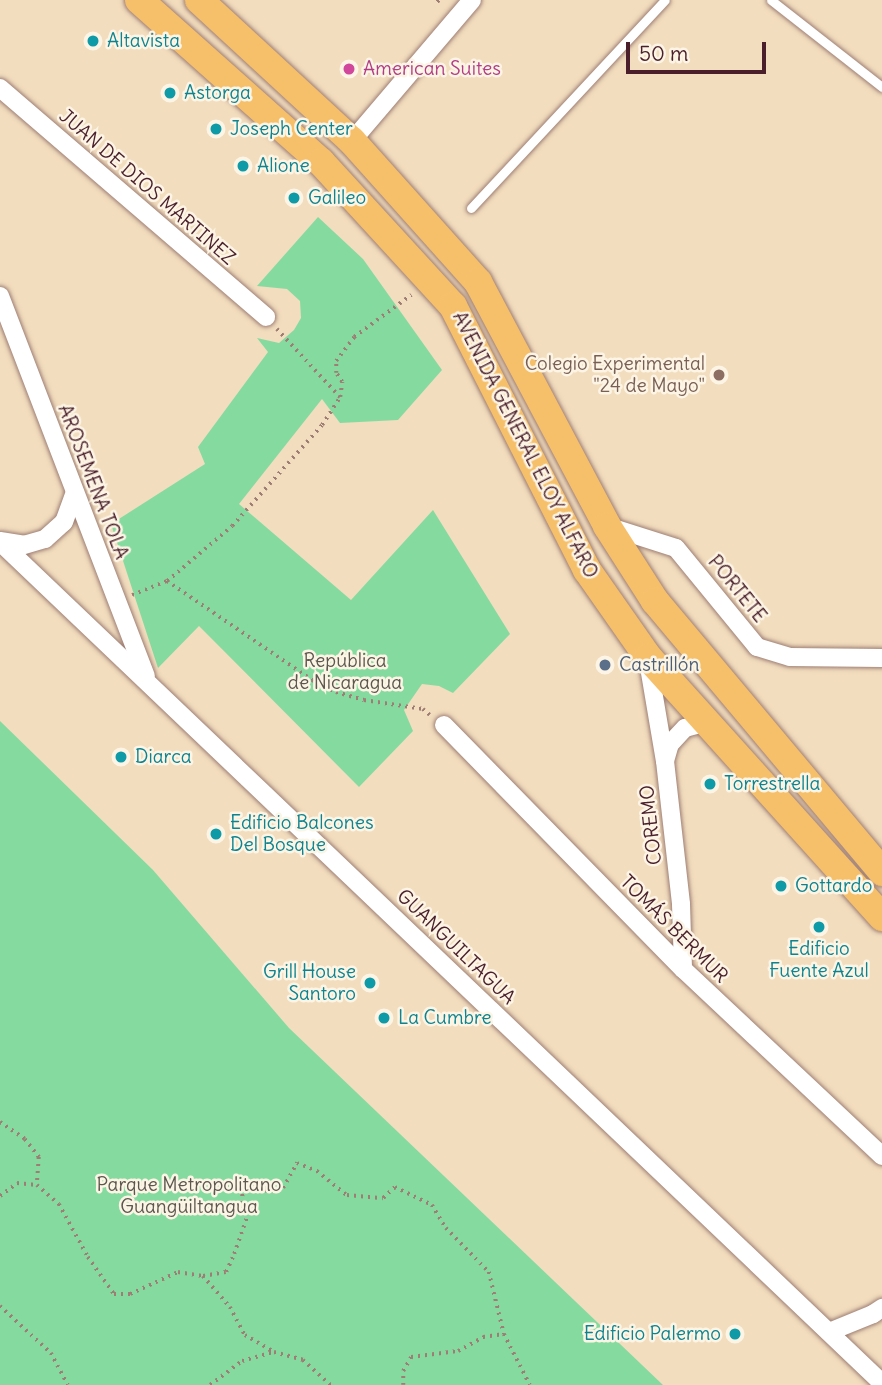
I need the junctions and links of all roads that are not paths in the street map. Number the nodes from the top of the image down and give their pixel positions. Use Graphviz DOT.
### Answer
graph roads {
  1 [pos="139,0"];
  2 [pos="199,0"];
  3 [pos="472,0"];
  4 [pos="665,0"];
  5 [pos="771,0"];
  6 [pos="882,87"];
  7 [pos="0,88"];
  8 [pos="352,141"];
  9 [pos="471,208"];
  10 [pos="0,296"];
  11 [pos="266,317"];
  12 [pos="5,320"];
  13 [pos="74,495"];
  14 [pos="607,526"];
  15 [pos="0,542"];
  16 [pos="648,657"];
  17 [pos="882,658"];
  18 [pos="148,683"];
  19 [pos="704,723"];
  20 [pos="444,725"];
  21 [pos="665,761"];
  22 [pos="882,872"];
  23 [pos="882,917"];
  24 [pos="683,969"];
  25 [pos="882,1156"];
  26 [pos="882,1308"];
  27 [pos="829,1332"];
  28 [pos="882,1383"];
  1 -- 16 [label="main road, AVENIDA GENERAL ELOY ALFARO"];
  2 -- 8 [label="main road, AVENIDA GENERAL ELOY ALFARO"];
  3 -- 8 [label="street"];
  4 -- 9 [label="lane"];
  5 -- 6 [label="lane"];
  7 -- 11 [label="street, JUAN DE DIOS MARTINEZ"];
  8 -- 14 [label="main road, AVENIDA GENERAL ELOY ALFARO"];
  10 -- 12 [label="street, AROSEMENA TOLA"];
  12 -- 13 [label="street, AROSEMENA TOLA"];
  13 -- 15 [label="street, GUANGUILTAGUA"];
  13 -- 18 [label="street, AROSEMENA TOLA"];
  14 -- 17 [label="street, PORTETE"];
  14 -- 22 [label="main road, AVENIDA GENERAL ELOY ALFARO"];
  15 -- 18 [label="street, GUANGUILTAGUA"];
  16 -- 19 [label="main road, AVENIDA GENERAL ELOY ALFARO"];
  16 -- 21 [label="street, COREMO"];
  18 -- 27 [label="street, GUANGUILTAGUA"];
  19 -- 21 [label="street, COREMO"];
  19 -- 23 [label="main road, AVENIDA GENERAL ELOY ALFARO"];
  20 -- 24 [label="street, TOMÁS BERMUR"];
  21 -- 24 [label="street, COREMO"];
  24 -- 25 [label="street, TOMÁS BERMUR"];
  26 -- 27 [label="street"];
  27 -- 28 [label="street, GUANGUILTAGUA"];
}
